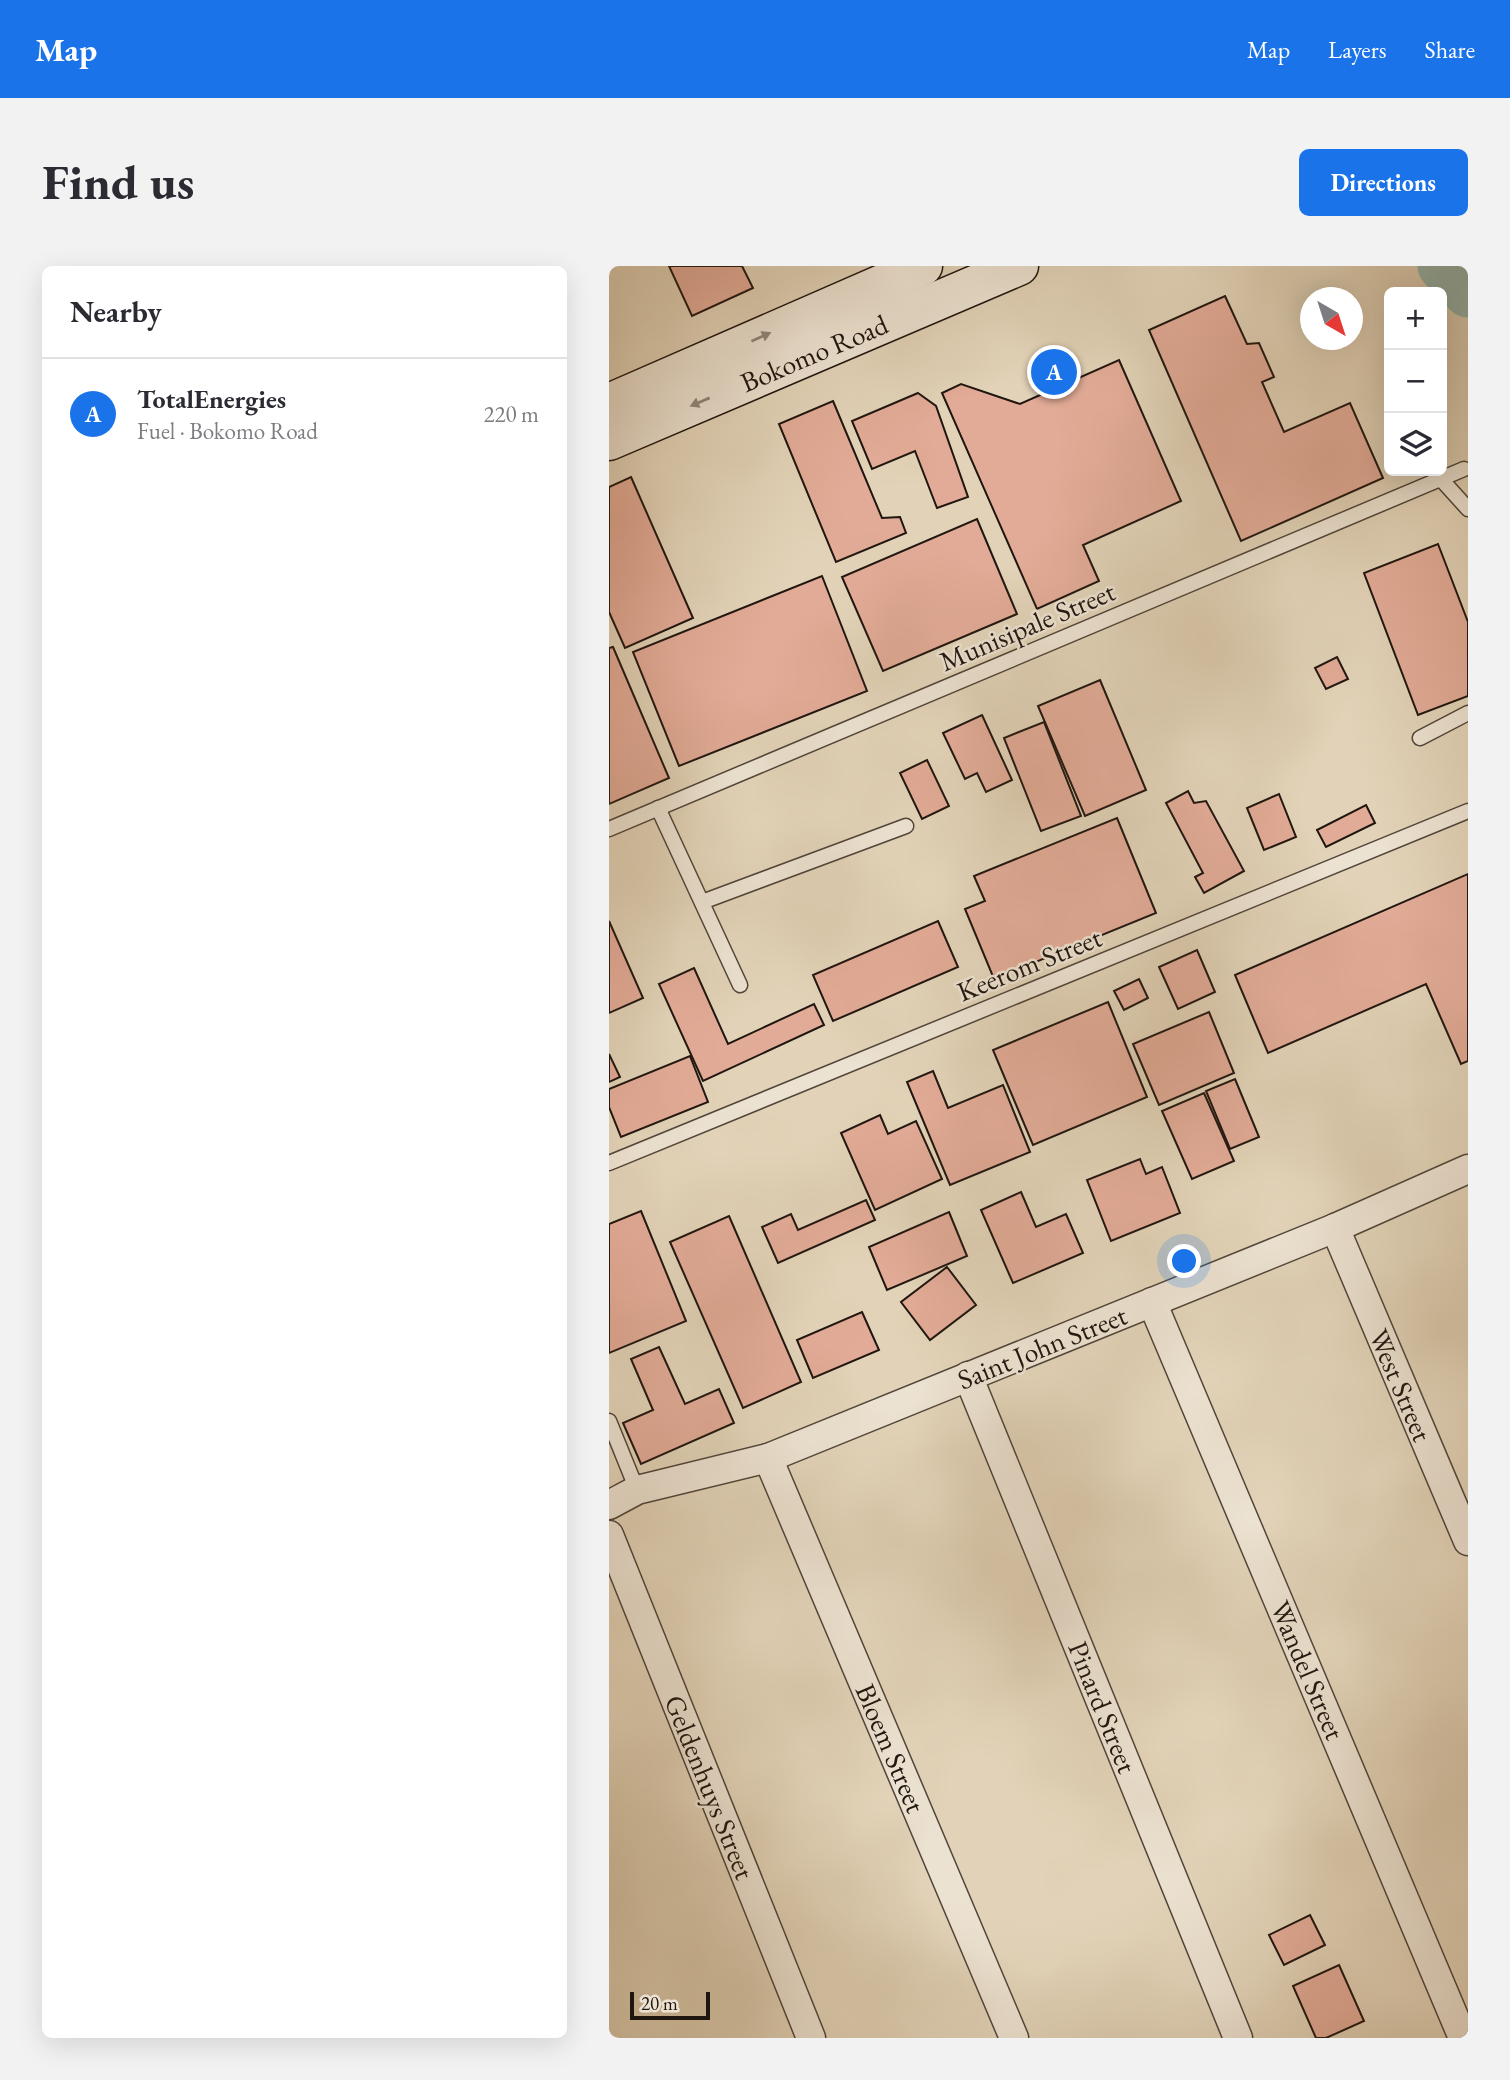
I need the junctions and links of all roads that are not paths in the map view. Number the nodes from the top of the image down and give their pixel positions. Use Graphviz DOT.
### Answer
graph roads {
  1 [pos="923,266"];
  2 [pos="1019,266"];
  3 [pos="937,282"];
  4 [pos="609,403"];
  5 [pos="609,440"];
  6 [pos="1464,469"];
  7 [pos="1440,478"];
  8 [pos="1468,509"];
  9 [pos="1468,713"];
  10 [pos="1420,738"];
  11 [pos="658,808"];
  12 [pos="1468,811"];
  13 [pos="906,826"];
  14 [pos="609,829"];
  15 [pos="702,902"];
  16 [pos="740,985"];
  17 [pos="609,1163"];
  18 [pos="1468,1169"];
  19 [pos="1335,1228"];
  20 [pos="1152,1302"];
  21 [pos="968,1376"];
  22 [pos="609,1421"];
  23 [pos="768,1458"];
  24 [pos="637,1490"];
  25 [pos="609,1505"];
  26 [pos="609,1535"];
  27 [pos="1468,1541"];
  28 [pos="811,2038"];
  29 [pos="1014,2038"];
  30 [pos="1238,2038"];
  31 [pos="1463,2038"];
  4 -- 1 [label="main road, Bokomo Road, one-way"];
  2 -- 3 [label="main road, Bokomo Road"];
  3 -- 5 [label="main road, Bokomo Road, one-way"];
  6 -- 7 [label="lane, Munisipale Street"];
  7 -- 8 [label="lane"];
  7 -- 11 [label="lane, Munisipale Street"];
  9 -- 10 [label="lane"];
  11 -- 14 [label="lane, Munisipale Street"];
  11 -- 15 [label="lane"];
  12 -- 17 [label="lane, Keerom Street"];
  13 -- 15 [label="lane"];
  15 -- 16 [label="lane"];
  18 -- 19 [label="street, Saint John Street"];
  19 -- 20 [label="street, Saint John Street"];
  19 -- 27 [label="street, West Street"];
  20 -- 21 [label="street, Saint John Street"];
  20 -- 31 [label="street, Wandel Street"];
  21 -- 23 [label="street, Saint John Street"];
  21 -- 30 [label="street, Pinard Street"];
  22 -- 24 [label="lane"];
  23 -- 24 [label="street, Saint John Street"];
  23 -- 29 [label="street, Bloem Street"];
  24 -- 25 [label="street, Saint John Street"];
  26 -- 28 [label="street, Geldenhuys Street"];
}
